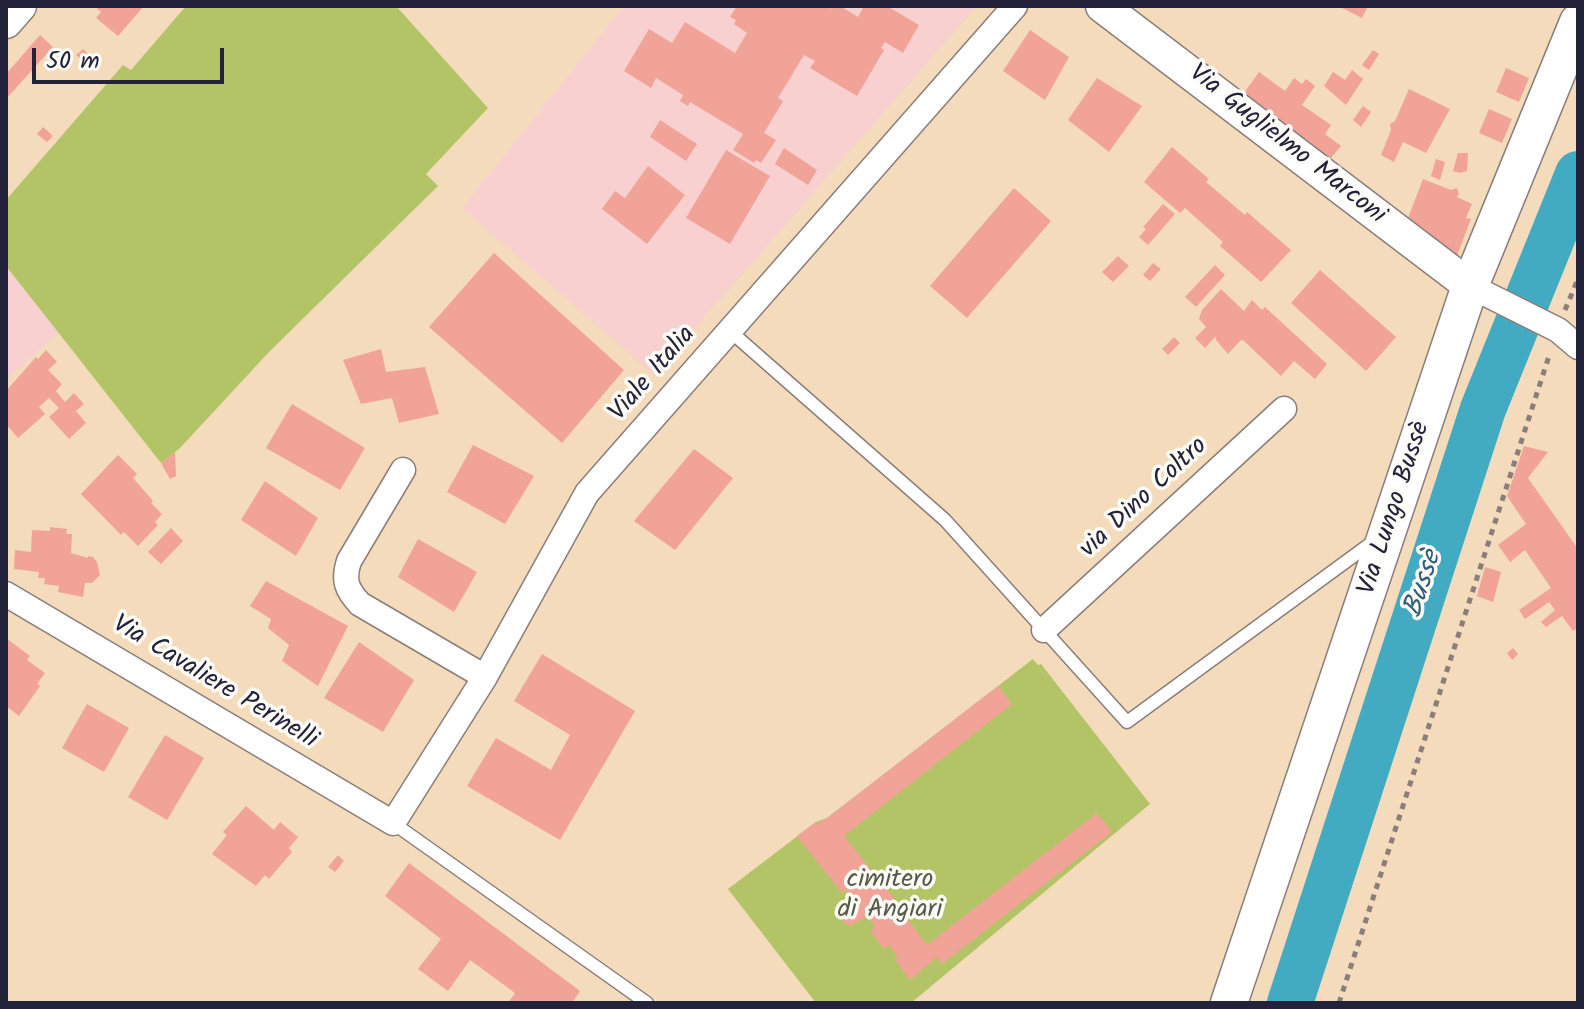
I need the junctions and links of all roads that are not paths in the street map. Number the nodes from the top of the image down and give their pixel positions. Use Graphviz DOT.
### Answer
graph roads {
  1 [pos="20,6"];
  2 [pos="1015,6"];
  3 [pos="1102,6"];
  4 [pos="6,22"];
  5 [pos="1578,22"];
  6 [pos="1480,291"];
  7 [pos="730,331"];
  8 [pos="1578,347"];
  9 [pos="1284,409"];
  10 [pos="403,470"];
  11 [pos="1389,530"];
  12 [pos="6,594"];
  13 [pos="1044,630"];
  14 [pos="485,677"];
  15 [pos="393,823"];
  16 [pos="647,1003"];
  17 [pos="1229,1003"];
  1 -- 4 [label="street"];
  2 -- 7 [label="street, Viale Italia"];
  3 -- 6 [label="street, Via Guglielmo Marconi"];
  5 -- 6 [label="main road, Via Lungo Bussè"];
  6 -- 8 [label="street"];
  6 -- 11 [label="main road, Via Lungo Bussè"];
  7 -- 13 [label="lane"];
  7 -- 14 [label="street, Viale Italia"];
  9 -- 13 [label="street, via Dino Coltro"];
  10 -- 14 [label="street"];
  11 -- 13 [label="lane"];
  11 -- 17 [label="main road, Via Lungo Bussè"];
  12 -- 15 [label="street, Via Cavaliere Perinelli"];
  14 -- 15 [label="street, Viale Italia"];
  15 -- 16 [label="lane"];
}
